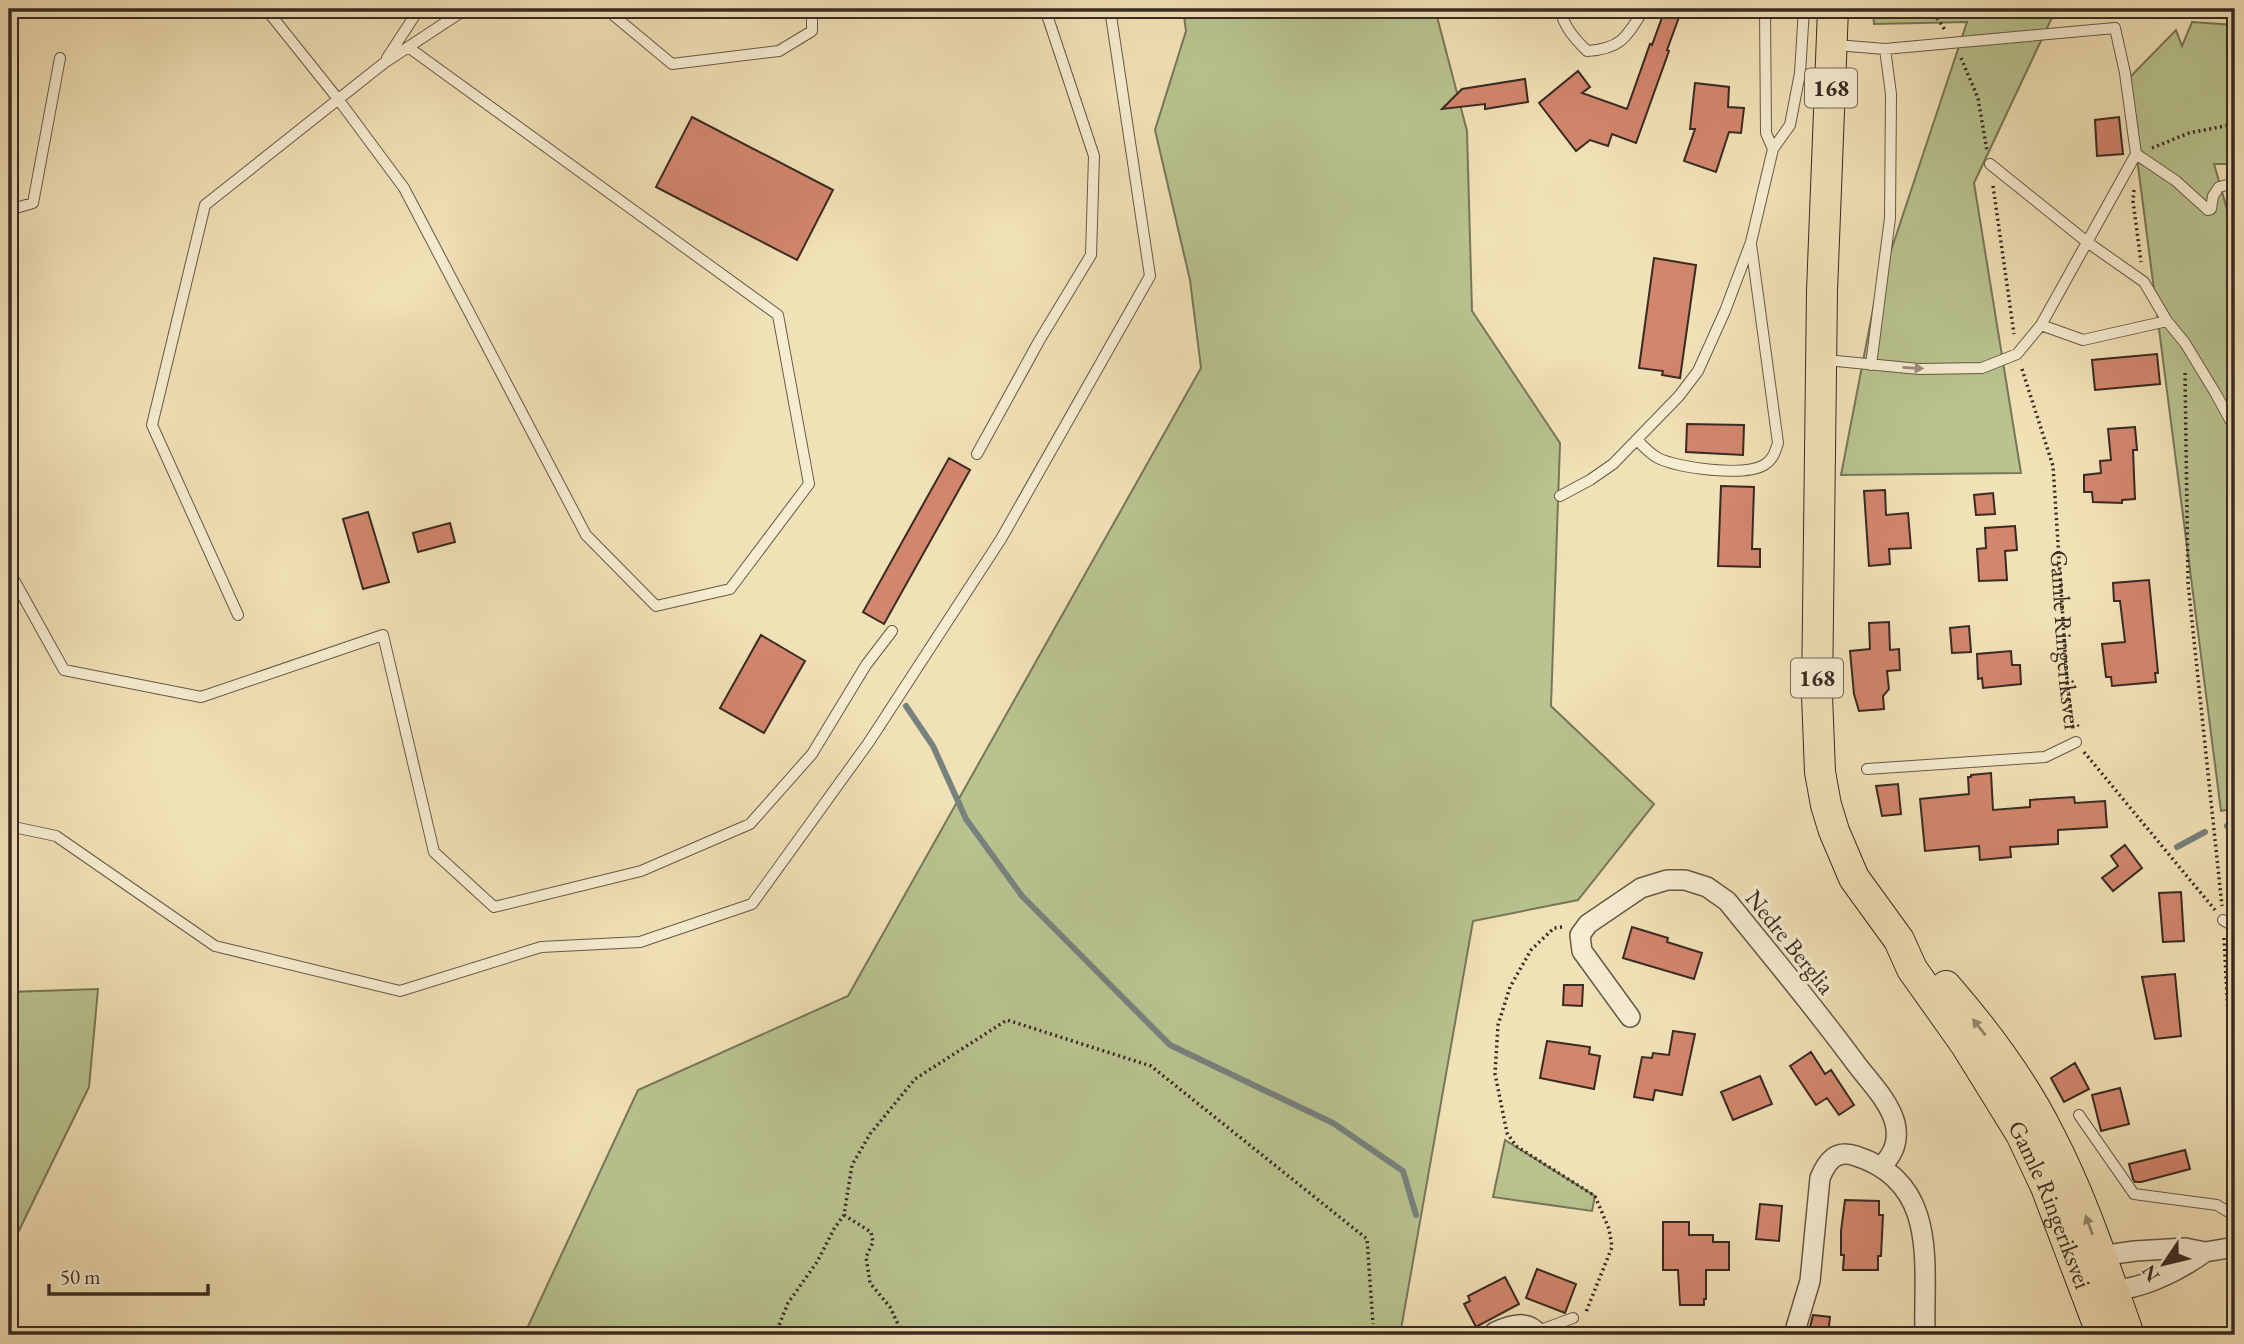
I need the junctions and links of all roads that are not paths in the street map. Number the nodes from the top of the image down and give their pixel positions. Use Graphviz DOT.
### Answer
graph roads {
  1 [pos="266,9"];
  2 [pos="419,9"];
  3 [pos="466,9"];
  4 [pos="606,9"];
  5 [pos="812,9"];
  6 [pos="1045,9"];
  7 [pos="1110,9"];
  8 [pos="1560,9"];
  9 [pos="1644,9"];
  10 [pos="1765,9"];
  11 [pos="1804,9"];
  12 [pos="1833,9"];
  13 [pos="1832,45"];
  14 [pos="408,47"];
  15 [pos="1885,49"];
  16 [pos="60,58"];
  17 [pos="384,63"];
  18 [pos="338,99"];
  19 [pos="1773,149"];
  20 [pos="2136,154"];
  21 [pos="1990,164"];
  22 [pos="2235,183"];
  23 [pos="9,210"];
  24 [pos="1751,242"];
  25 [pos="2087,242"];
  26 [pos="2167,321"];
  27 [pos="2041,325"];
  28 [pos="1821,359"];
  29 [pos="1871,365"];
  30 [pos="2235,429"];
  31 [pos="1637,440"];
  32 [pos="977,454"];
  33 [pos="1560,496"];
  34 [pos="9,571"];
  35 [pos="238,615"];
  36 [pos="892,631"];
  37 [pos="2076,743"];
  38 [pos="1867,769"];
  39 [pos="9,826"];
  40 [pos="2223,920"];
  41 [pos="2235,926"];
  42 [pos="1899,940"];
  43 [pos="1630,1017"];
  44 [pos="2079,1115"];
  45 [pos="1882,1166"];
  46 [pos="2235,1216"];
  47 [pos="2235,1247"];
  48 [pos="2205,1252"];
  49 [pos="2100,1256"];
  50 [pos="2082,1283"];
  51 [pos="2113,1291"];
  52 [pos="1573,1318"];
  53 [pos="1495,1332"];
  54 [pos="1539,1333"];
  55 [pos="1796,1335"];
  56 [pos="1925,1335"];
  57 [pos="2102,1335"];
  58 [pos="2129,1335"];
  1 -- 18 [label="lane"];
  2 -- 17 [label="lane"];
  3 -- 14 [label="lane"];
  4 -- 5 [label="lane"];
  6 -- 32 [label="lane"];
  7 -- 39 [label="lane"];
  8 -- 9 [label="lane"];
  10 -- 19 [label="lane"];
  11 -- 19 [label="lane"];
  12 -- 13 [label="main road, Gamle Ringeriksvei / 168"];
  13 -- 15 [label="lane"];
  13 -- 28 [label="main road, Gamle Ringeriksvei / 168"];
  14 -- 17 [label="lane"];
  14 -- 18 [label="lane"];
  15 -- 20 [label="lane"];
  15 -- 29 [label="lane"];
  16 -- 23 [label="lane"];
  17 -- 18 [label="lane"];
  18 -- 35 [label="lane"];
  19 -- 24 [label="lane"];
  20 -- 22 [label="lane"];
  20 -- 25 [label="lane"];
  21 -- 25 [label="lane"];
  24 -- 31 [label="lane"];
  24 -- 31 [label="lane"];
  25 -- 26 [label="lane"];
  25 -- 27 [label="lane"];
  26 -- 27 [label="lane"];
  26 -- 30 [label="lane"];
  29 -- 27 [label="lane, one-way"];
  28 -- 29 [label="lane"];
  28 -- 42 [label="main road, Gamle Ringeriksvei / 168"];
  31 -- 33 [label="lane"];
  34 -- 36 [label="lane"];
  37 -- 38 [label="lane"];
  40 -- 41 [label="lane"];
  49 -- 42 [label="main road, Gamle Ringeriksvei / 168, one-way"];
  42 -- 50 [label="main road, Gamle Ringeriksvei / 168"];
  43 -- 45 [label="street, Nedre Berglia"];
  44 -- 46 [label="lane"];
  45 -- 55 [label="street"];
  45 -- 56 [label="street"];
  47 -- 48 [label="street"];
  48 -- 49 [label="street"];
  48 -- 51 [label="street"];
  49 -- 50 [label="street"];
  49 -- 51 [label="main road, Gamle Ringeriksvei / 168"];
  50 -- 51 [label="street"];
  50 -- 57 [label="main road, Gamle Ringeriksvei / 168"];
  51 -- 58 [label="main road, Gamle Ringeriksvei / 168"];
  52 -- 54 [label="lane"];
  53 -- 54 [label="street"];
}
